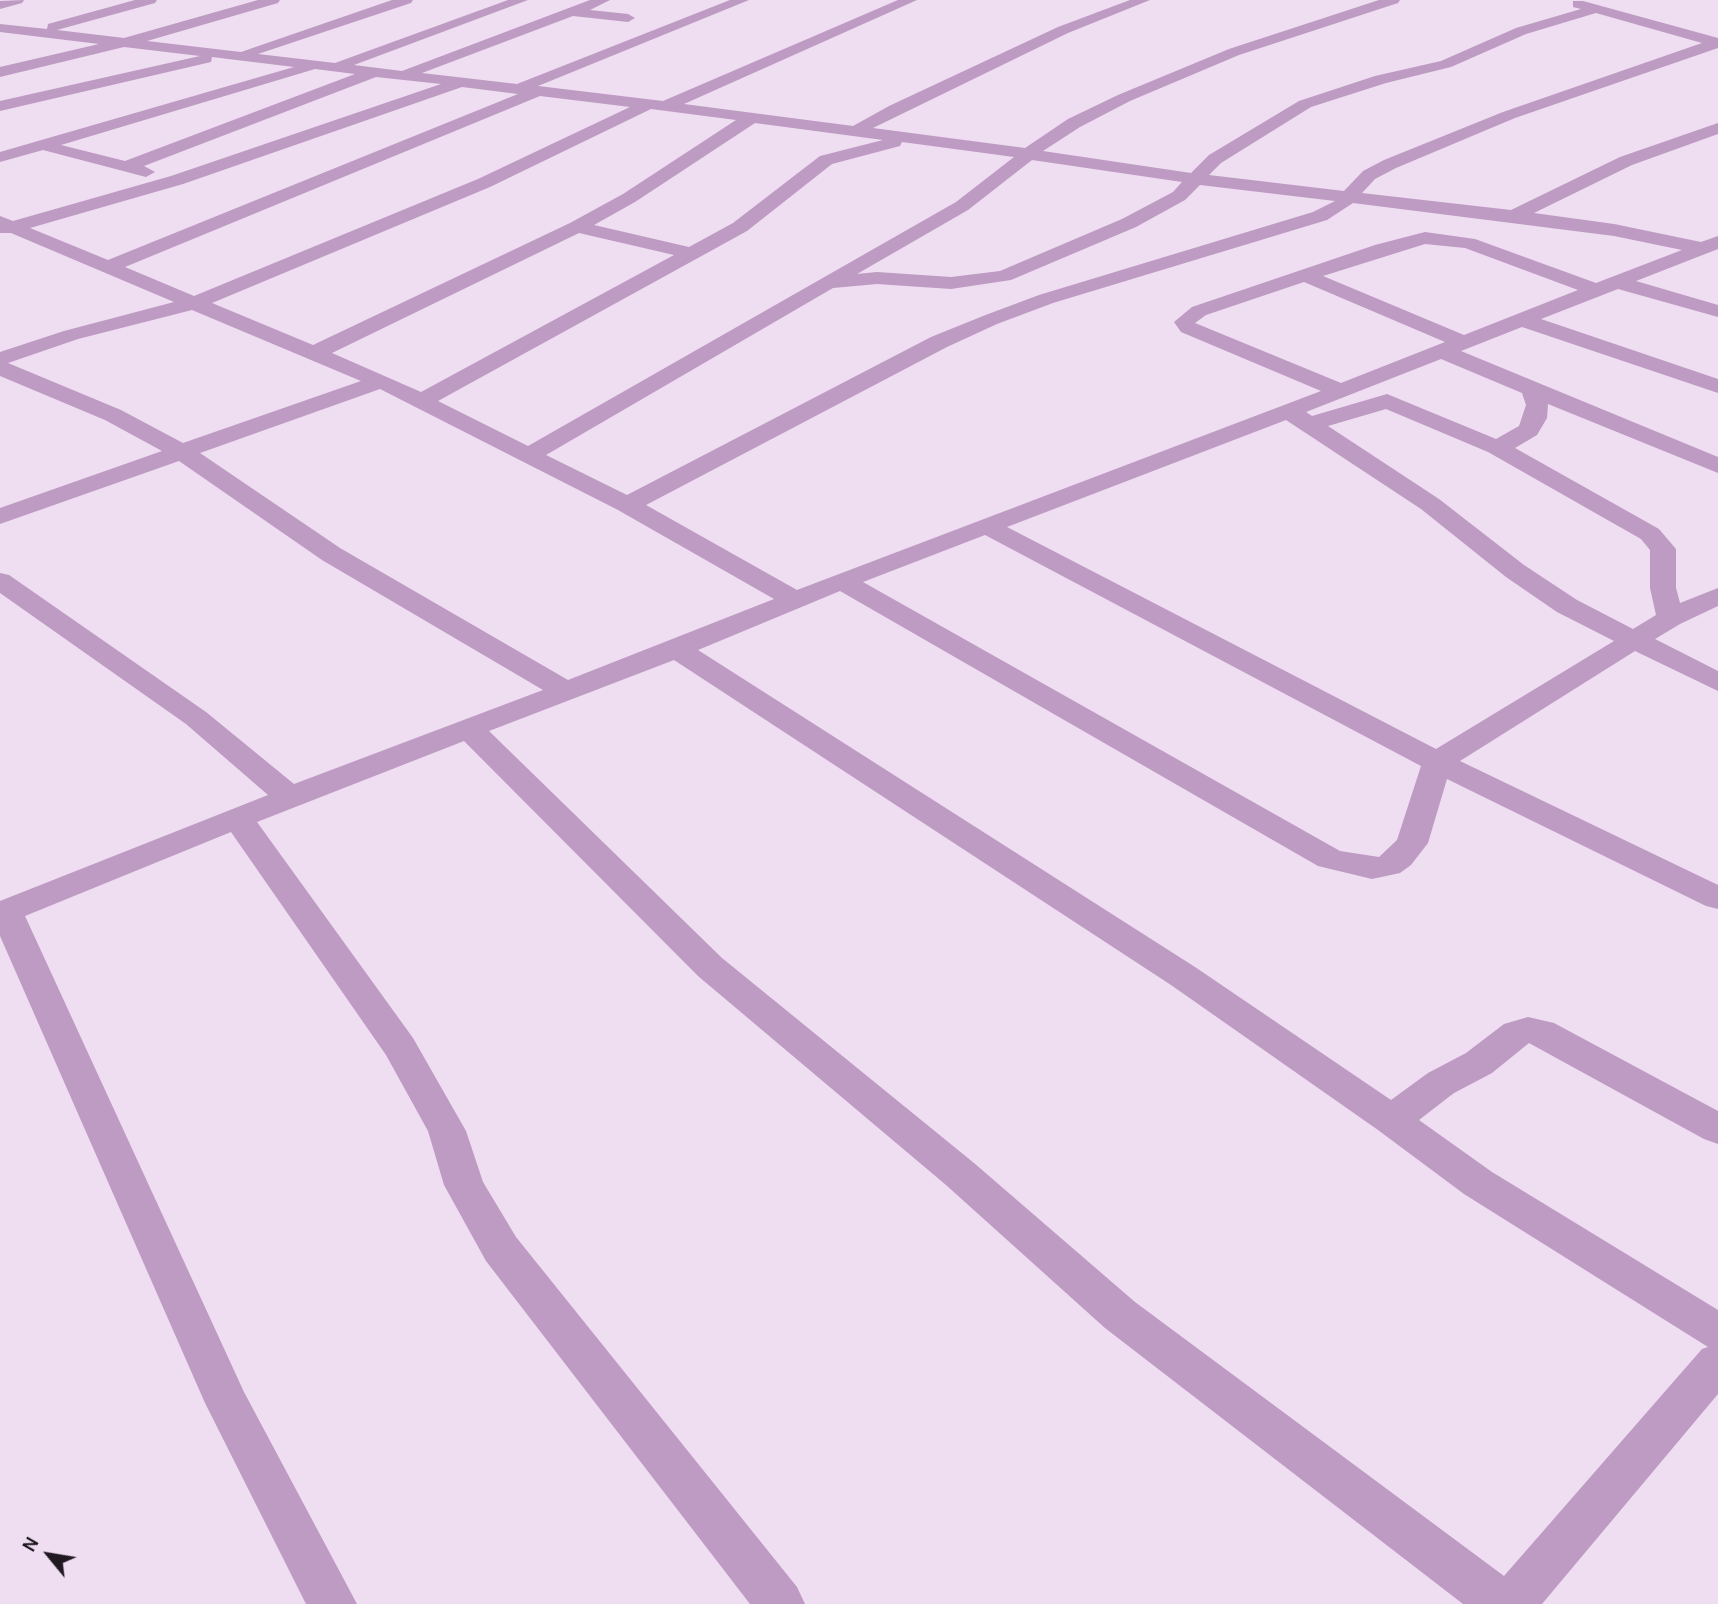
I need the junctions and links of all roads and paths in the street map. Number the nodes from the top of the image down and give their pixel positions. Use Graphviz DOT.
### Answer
graph roads {
  1 [pos="16,0"];
  2 [pos="150,0"];
  3 [pos="273,0"];
  4 [pos="406,0"];
  5 [pos="520,0"];
  6 [pos="603,0"];
  7 [pos="742,0"];
  8 [pos="909,0"];
  9 [pos="1143,0"];
  10 [pos="1392,0"];
  11 [pos="1562,0"];
  12 [pos="0,5"];
  13 [pos="1596,9"];
  14 [pos="573,11"];
  15 [pos="628,18"];
  16 [pos="0,28"];
  17 [pos="36,31"];
  18 [pos="0,39"];
  19 [pos="127,42"];
  20 [pos="1718,43"];
  21 [pos="233,55"];
  22 [pos="327,65"];
  23 [pos="376,71"];
  24 [pos="0,72"];
  25 [pos="403,74"];
  26 [pos="462,82"];
  27 [pos="519,89"];
  28 [pos="538,91"];
  29 [pos="657,105"];
  30 [pos="0,107"];
  31 [pos="751,118"];
  32 [pos="813,125"];
  33 [pos="1718,128"];
  34 [pos="856,131"];
  35 [pos="910,138"];
  36 [pos="43,145"];
  37 [pos="1029,154"];
  38 [pos="0,157"];
  39 [pos="825,160"];
  40 [pos="126,167"];
  41 [pos="1196,179"];
  42 [pos="177,180"];
  43 [pos="1350,195"];
  44 [pos="1514,216"];
  45 [pos="4,227"];
  46 [pos="576,227"];
  47 [pos="1712,247"];
  48 [pos="689,253"];
  49 [pos="106,268"];
  50 [pos="1307,276"];
  51 [pos="820,286"];
  52 [pos="1607,286"];
  53 [pos="194,303"];
  54 [pos="1718,311"];
  55 [pos="1522,320"];
  56 [pos="1452,347"];
  57 [pos="314,353"];
  58 [pos="0,359"];
  59 [pos="0,368"];
  60 [pos="381,381"];
  61 [pos="1718,386"];
  62 [pos="1532,388"];
  63 [pos="1340,391"];
  64 [pos="420,402"];
  65 [pos="1287,410"];
  66 [pos="1311,424"];
  67 [pos="1496,447"];
  68 [pos="182,452"];
  69 [pos="529,455"];
  70 [pos="1718,466"];
  71 [pos="627,505"];
  72 [pos="0,516"];
  73 [pos="985,526"];
  74 [pos="0,581"];
  75 [pos="842,581"];
  76 [pos="1718,596"];
  77 [pos="795,600"];
  78 [pos="1670,618"];
  79 [pos="1634,639"];
  80 [pos="677,649"];
  81 [pos="1718,682"];
  82 [pos="567,692"];
  83 [pos="470,730"];
  84 [pos="1437,762"];
  85 [pos="290,797"];
  86 [pos="238,819"];
  87 [pos="1718,898"];
  88 [pos="3,913"];
  89 [pos="1392,1120"];
  90 [pos="1718,1129"];
  91 [pos="1718,1332"];
  92 [pos="1718,1362"];
  93 [pos="332,1604"];
  94 [pos="780,1604"];
  95 [pos="1502,1604"];
  96 [pos="1511,1604"];
  1 -- 12 [label="street"];
  2 -- 17 [label="street"];
  3 -- 19 [label="street"];
  4 -- 21 [label="street"];
  5 -- 22 [label="street"];
  6 -- 14 [label="street"];
  7 -- 27 [label="street"];
  8 -- 29 [label="street"];
  9 -- 34 [label="street"];
  10 -- 37 [label="street"];
  11 -- 13 [label="street"];
  13 -- 20 [label="street"];
  13 -- 41 [label="street"];
  14 -- 15 [label="street"];
  14 -- 25 [label="street"];
  16 -- 17 [label="street"];
  17 -- 18 [label="street"];
  17 -- 19 [label="street"];
  19 -- 21 [label="street"];
  19 -- 24 [label="street"];
  20 -- 43 [label="street"];
  21 -- 22 [label="street"];
  21 -- 30 [label="street"];
  22 -- 23 [label="street"];
  22 -- 36 [label="street"];
  23 -- 25 [label="street"];
  23 -- 40 [label="street"];
  25 -- 26 [label="street"];
  26 -- 27 [label="street"];
  26 -- 42 [label="street"];
  27 -- 28 [label="street"];
  28 -- 29 [label="street"];
  28 -- 49 [label="street"];
  29 -- 31 [label="street"];
  29 -- 53 [label="street"];
  31 -- 32 [label="street"];
  31 -- 46 [label="street"];
  32 -- 34 [label="street"];
  32 -- 39 [label="street"];
  33 -- 44 [label="street"];
  34 -- 35 [label="street"];
  35 -- 37 [label="street"];
  35 -- 39 [label="street"];
  36 -- 38 [label="street"];
  36 -- 40 [label="street"];
  37 -- 41 [label="street"];
  37 -- 51 [label="street"];
  39 -- 48 [label="street"];
  40 -- 42 [label="street"];
  41 -- 43 [label="street"];
  41 -- 51 [label="street"];
  42 -- 45 [label="street"];
  43 -- 44 [label="street"];
  43 -- 71 [label="street"];
  44 -- 47 [label="street"];
  45 -- 49 [label="street"];
  46 -- 48 [label="street"];
  46 -- 57 [label="street"];
  47 -- 52 [label="street"];
  48 -- 64 [label="street"];
  49 -- 53 [label="street"];
  50 -- 52 [label="street"];
  50 -- 56 [label="street"];
  50 -- 63 [label="street"];
  51 -- 69 [label="street"];
  52 -- 54 [label="street"];
  52 -- 55 [label="street"];
  53 -- 57 [label="street"];
  53 -- 58 [label="street"];
  55 -- 56 [label="street"];
  55 -- 61 [label="street"];
  56 -- 62 [label="street"];
  56 -- 63 [label="street"];
  57 -- 60 [label="street"];
  59 -- 68 [label="street"];
  60 -- 64 [label="street"];
  60 -- 68 [label="street"];
  62 -- 67 [label="street"];
  62 -- 70 [label="street"];
  63 -- 65 [label="street"];
  64 -- 69 [label="street"];
  65 -- 66 [label="street"];
  65 -- 73 [label="street"];
  66 -- 67 [label="street"];
  66 -- 79 [label="street"];
  67 -- 78 [label="street"];
  68 -- 72 [label="street"];
  68 -- 82 [label="street"];
  69 -- 71 [label="street"];
  71 -- 77 [label="street"];
  73 -- 75 [label="street"];
  73 -- 84 [label="street"];
  74 -- 85 [label="street"];
  75 -- 77 [label="street"];
  75 -- 84 [label="street"];
  76 -- 78 [label="street"];
  77 -- 80 [label="street"];
  78 -- 79 [label="street"];
  79 -- 81 [label="street"];
  79 -- 84 [label="street"];
  80 -- 82 [label="street"];
  80 -- 89 [label="street"];
  82 -- 83 [label="street"];
  83 -- 85 [label="street"];
  83 -- 95 [label="street"];
  84 -- 87 [label="street"];
  85 -- 86 [label="street"];
  86 -- 88 [label="street"];
  86 -- 94 [label="street"];
  88 -- 93 [label="street"];
  89 -- 90 [label="street"];
  89 -- 91 [label="street"];
  92 -- 96 [label="street"];
}
